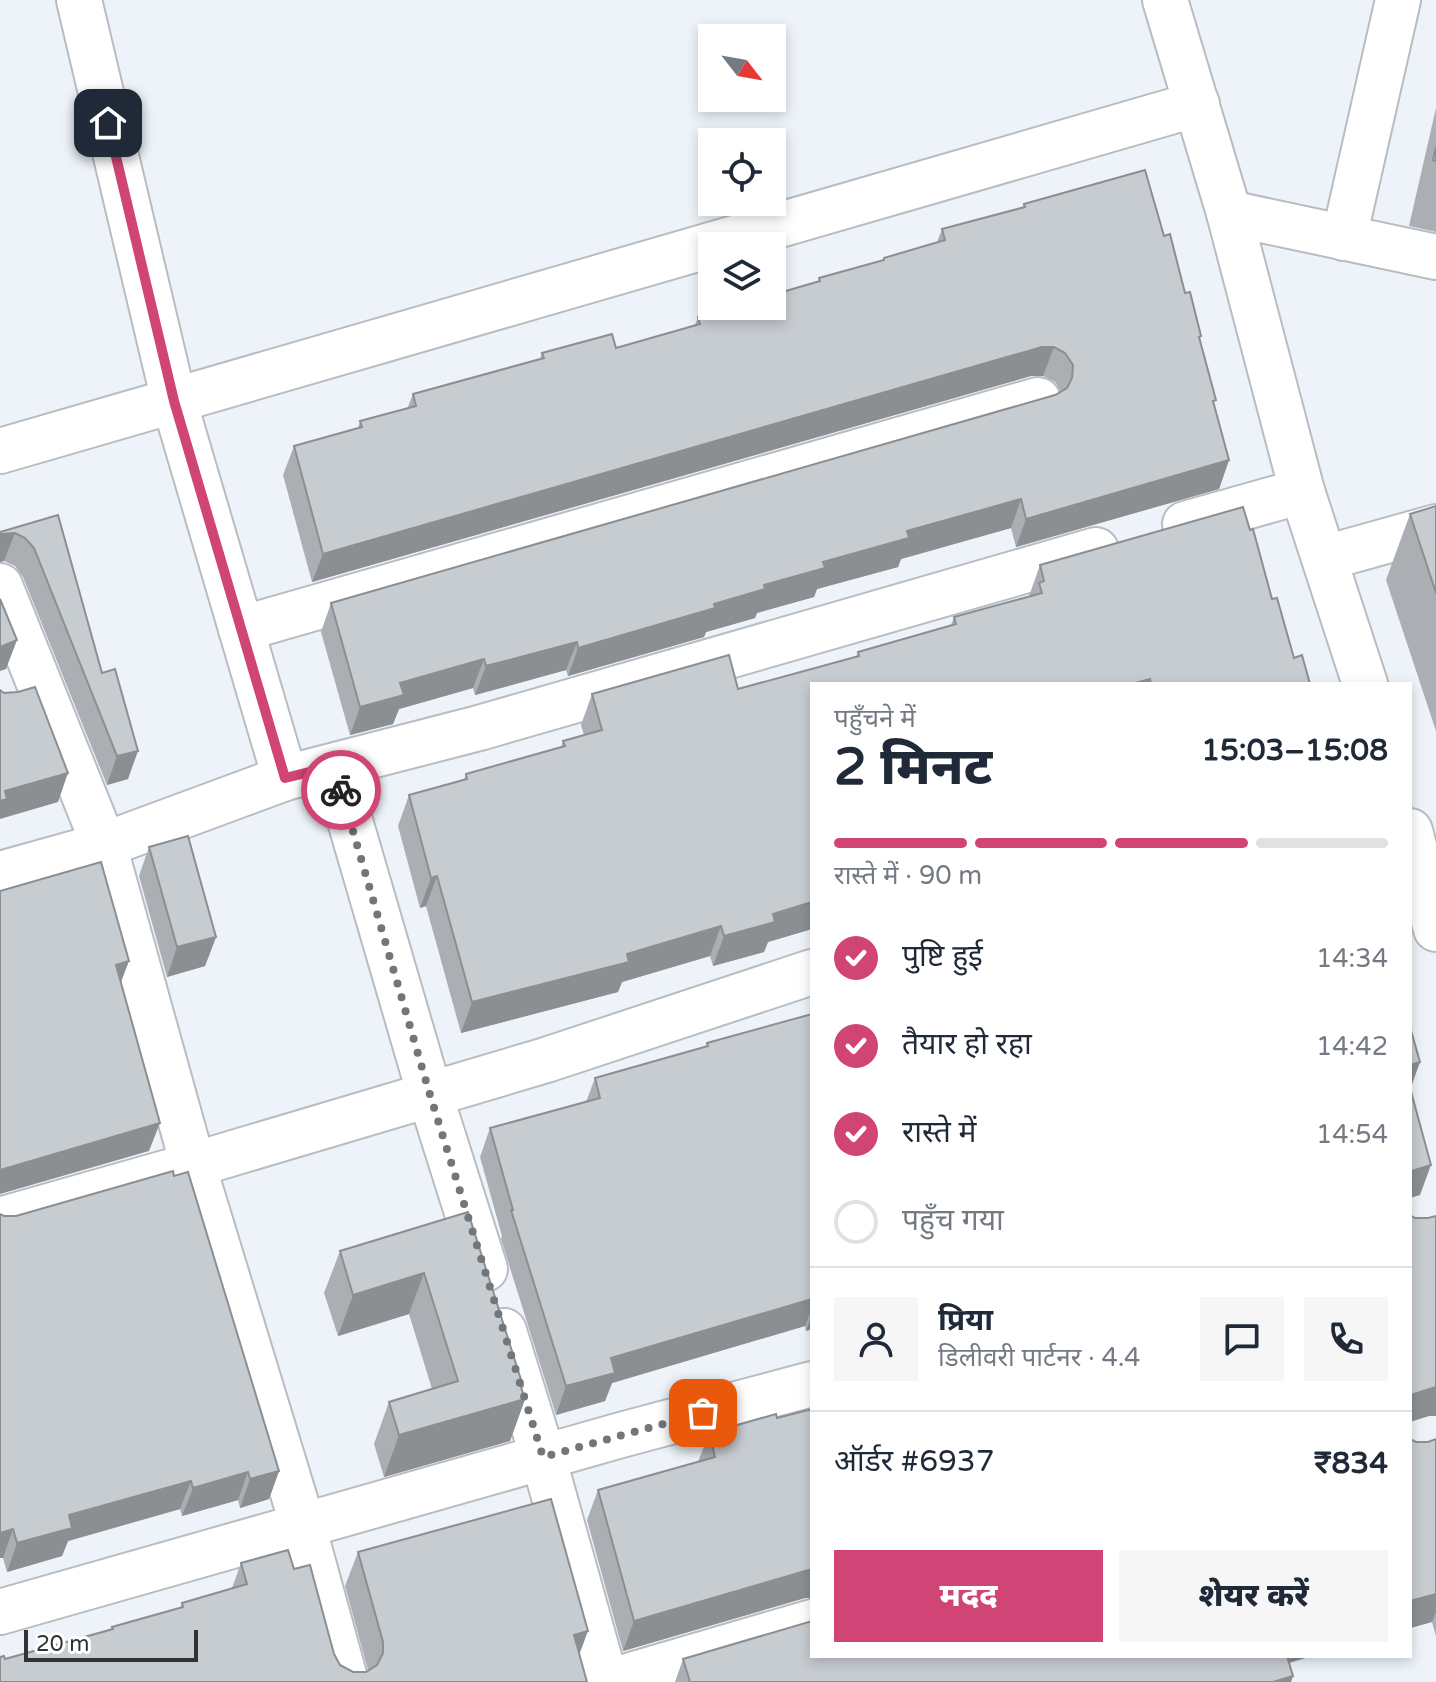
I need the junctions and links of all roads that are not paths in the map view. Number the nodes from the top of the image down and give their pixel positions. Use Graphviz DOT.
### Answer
graph roads {
  1 [pos="79,0"];
  2 [pos="1165,0"];
  3 [pos="1398,0"];
  4 [pos="1197,104"];
  5 [pos="1229,213"];
  6 [pos="1344,238"];
  7 [pos="1436,257"];
  8 [pos="1038,400"];
  9 [pos="174,401"];
  10 [pos="0,451"];
  11 [pos="1302,491"];
  12 [pos="1436,527"];
  13 [pos="1325,558"];
  14 [pos="0,586"];
  15 [pos="241,629"];
  16 [pos="1364,682"];
  17 [pos="20,691"];
  18 [pos="334,766"];
  19 [pos="285,778"];
  20 [pos="1412,839"];
  21 [pos="104,845"];
  22 [pos="0,874"];
  23 [pos="1436,929"];
  24 [pos="810,973"];
  25 [pos="430,1095"];
  26 [pos="193,1165"];
  27 [pos="0,1220"];
  28 [pos="810,1385"];
  29 [pos="543,1457"];
  30 [pos="303,1526"];
  31 [pos="0,1612"];
  32 [pos="810,1623"];
  33 [pos="346,1682"];
  34 [pos="607,1682"];
  1 -- 9 [label="street"];
  2 -- 4 [label="street"];
  3 -- 6 [label="street"];
  4 -- 5 [label="street"];
  4 -- 9 [label="street"];
  5 -- 6 [label="street"];
  5 -- 11 [label="street"];
  6 -- 7 [label="street"];
  8 -- 15 [label="street"];
  9 -- 10 [label="street"];
  9 -- 15 [label="street"];
  11 -- 13 [label="street"];
  11 -- 18 [label="street"];
  12 -- 13 [label="street"];
  13 -- 16 [label="street"];
  14 -- 17 [label="street"];
  15 -- 19 [label="street"];
  17 -- 21 [label="street"];
  18 -- 19 [label="street"];
  18 -- 25 [label="street"];
  19 -- 21 [label="street"];
  20 -- 23 [label="street"];
  21 -- 22 [label="street"];
  21 -- 26 [label="street"];
  24 -- 25 [label="street"];
  25 -- 26 [label="street"];
  25 -- 29 [label="street"];
  26 -- 27 [label="street"];
  26 -- 30 [label="street"];
  28 -- 29 [label="street"];
  29 -- 30 [label="street"];
  29 -- 34 [label="street"];
  30 -- 31 [label="street"];
  30 -- 33 [label="street"];
  32 -- 34 [label="street"];
}
